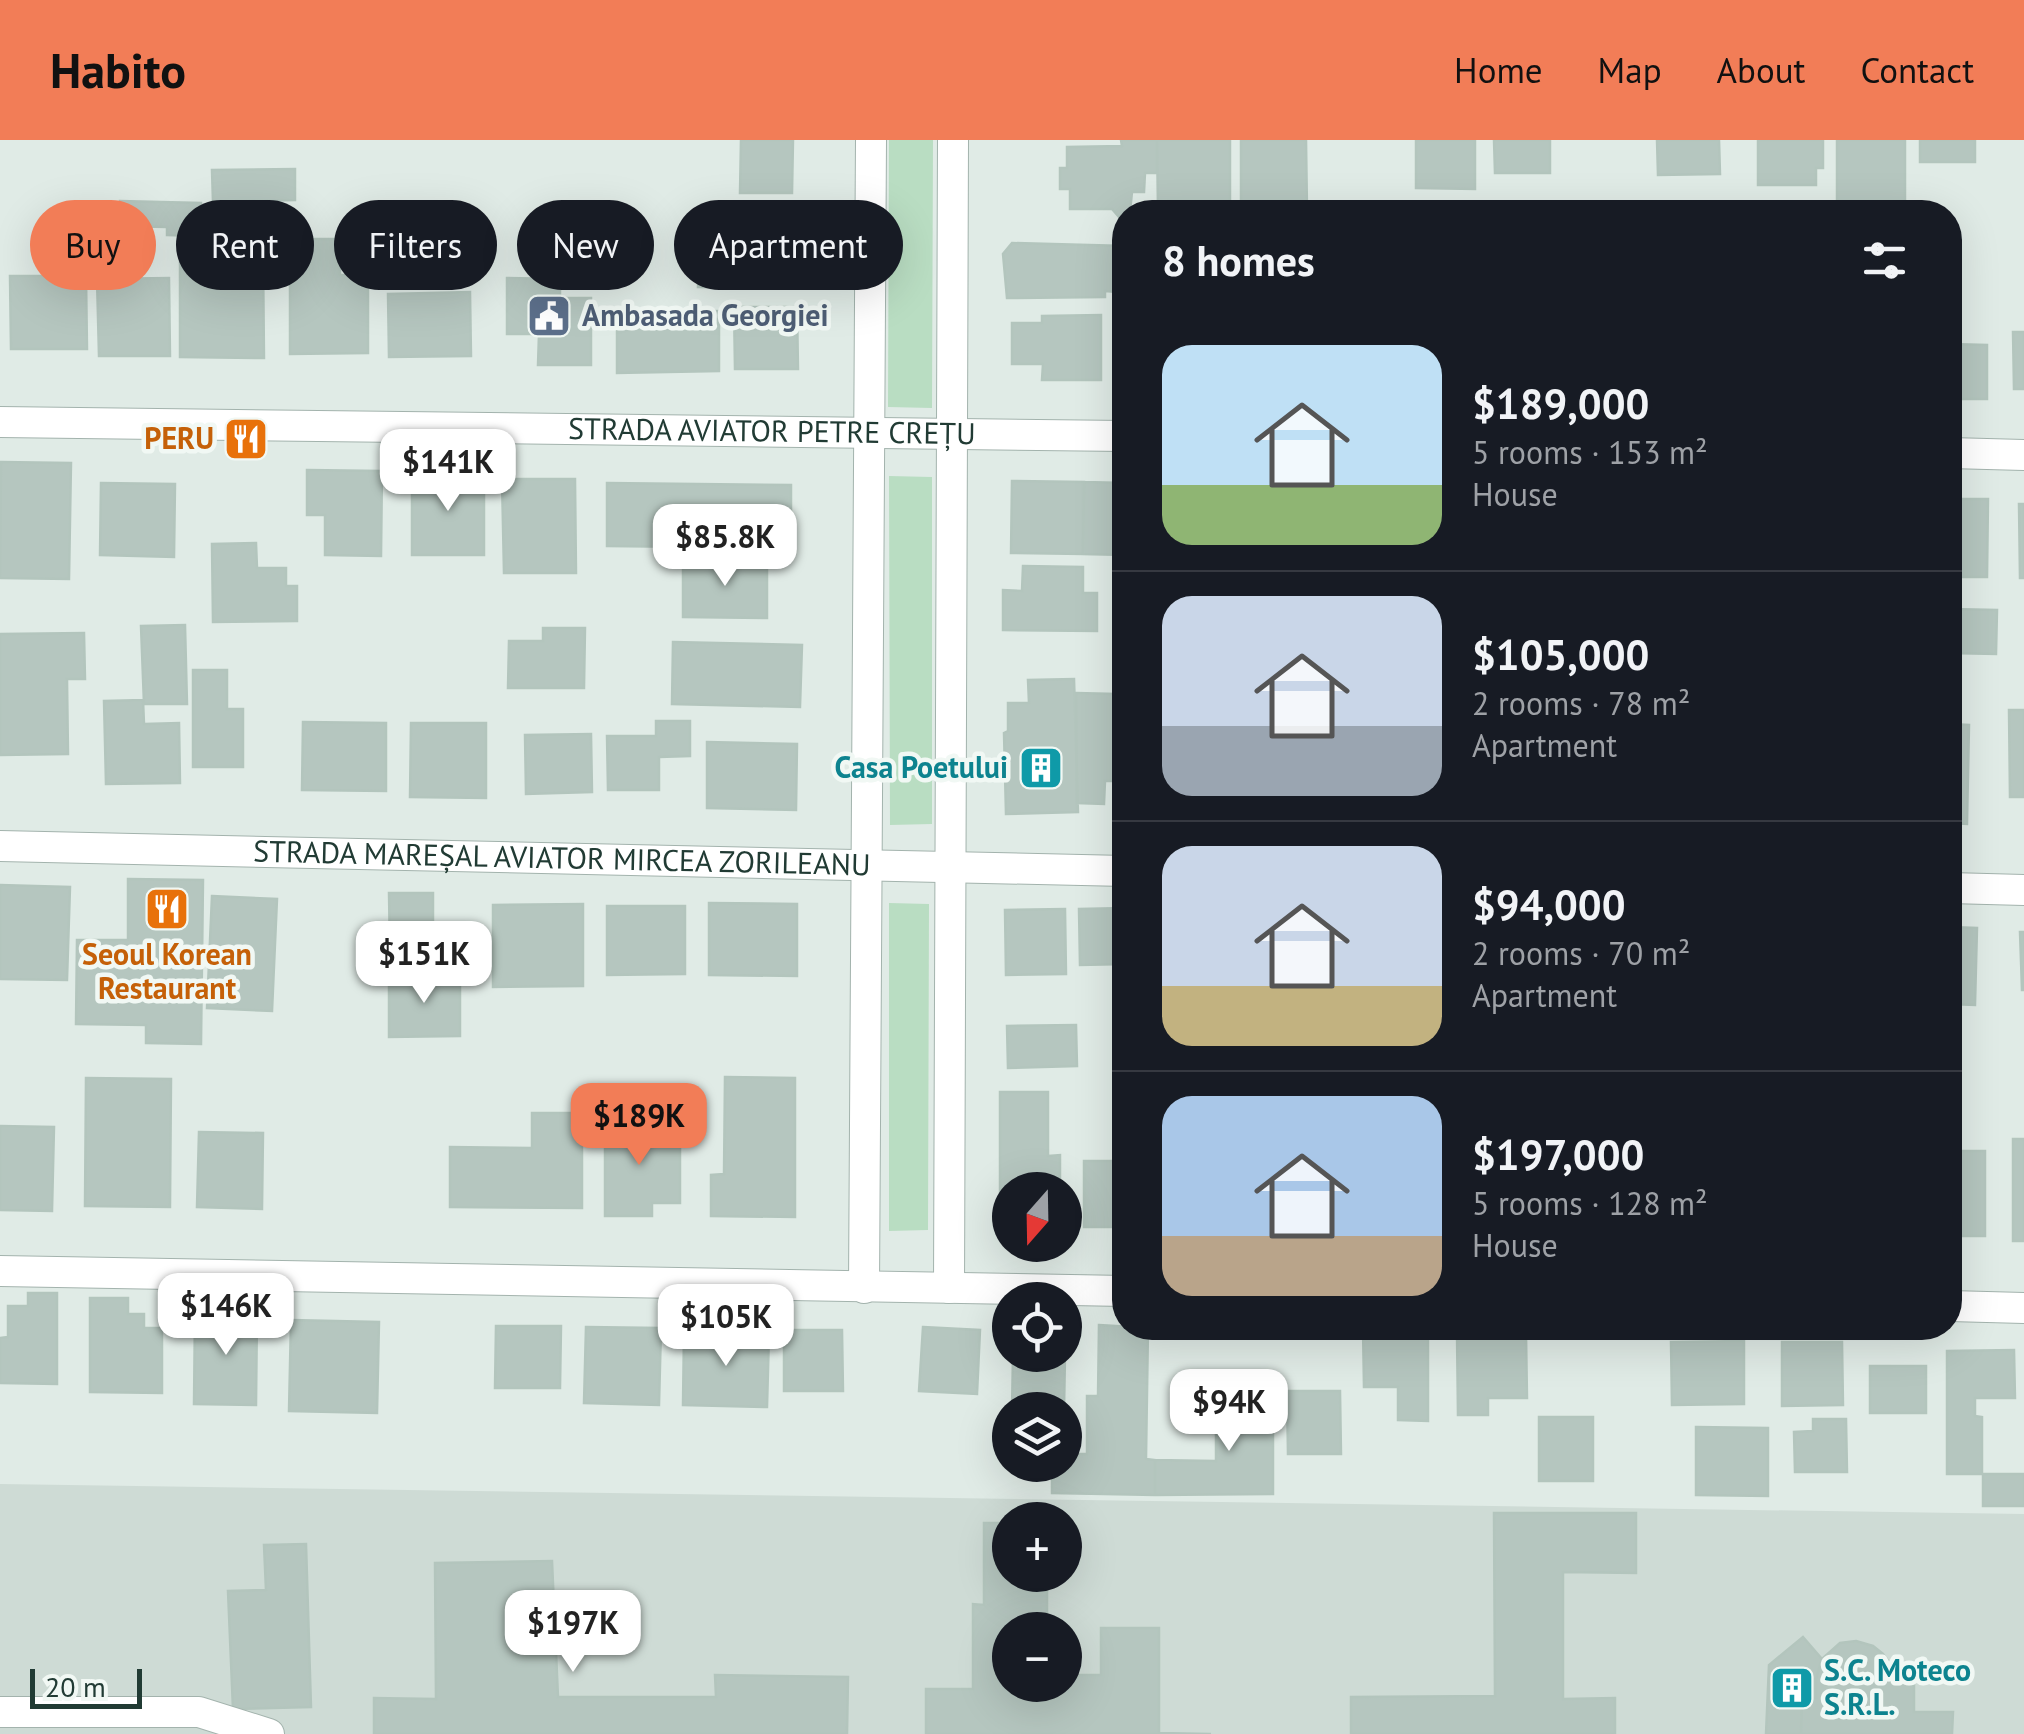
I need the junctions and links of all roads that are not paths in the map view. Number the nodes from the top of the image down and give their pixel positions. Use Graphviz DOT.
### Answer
graph roads {
  1 [pos="871,140"];
  2 [pos="954,140"];
  3 [pos="0,422"];
  4 [pos="869,432"];
  5 [pos="952,432"];
  6 [pos="1112,436"];
  7 [pos="1962,454"];
  8 [pos="2024,455"];
  9 [pos="0,846"];
  10 [pos="866,866"];
  11 [pos="951,867"];
  12 [pos="1112,871"];
  13 [pos="1962,888"];
  14 [pos="2024,890"];
  15 [pos="0,1271"];
  16 [pos="864,1288"];
  17 [pos="949,1288"];
  18 [pos="1112,1291"];
  19 [pos="1962,1306"];
  20 [pos="2024,1308"];
  21 [pos="0,1712"];
  22 [pos="270,1734"];
  1 -- 4 [label="street"];
  2 -- 5 [label="street"];
  3 -- 4 [label="street, STRADA AVIATOR PETRE CREȚU"];
  4 -- 5 [label="street, STRADA AVIATOR PETRE CREȚU"];
  4 -- 10 [label="street"];
  5 -- 6 [label="street, STRADA AVIATOR PETRE CREȚU"];
  5 -- 11 [label="street"];
  7 -- 8 [label="street"];
  9 -- 10 [label="street, STRADA MAREȘAL AVIATOR MIRCEA ZORILEANU"];
  10 -- 11 [label="street, STRADA MAREȘAL AVIATOR MIRCEA ZORILEANU"];
  10 -- 16 [label="street"];
  11 -- 12 [label="street, STRADA MAREȘAL AVIATOR MIRCEA ZORILEANU"];
  11 -- 17 [label="street"];
  13 -- 14 [label="street"];
  15 -- 16 [label="street"];
  16 -- 17 [label="street"];
  17 -- 18 [label="street"];
  19 -- 20 [label="street"];
  21 -- 22 [label="street"];
}
